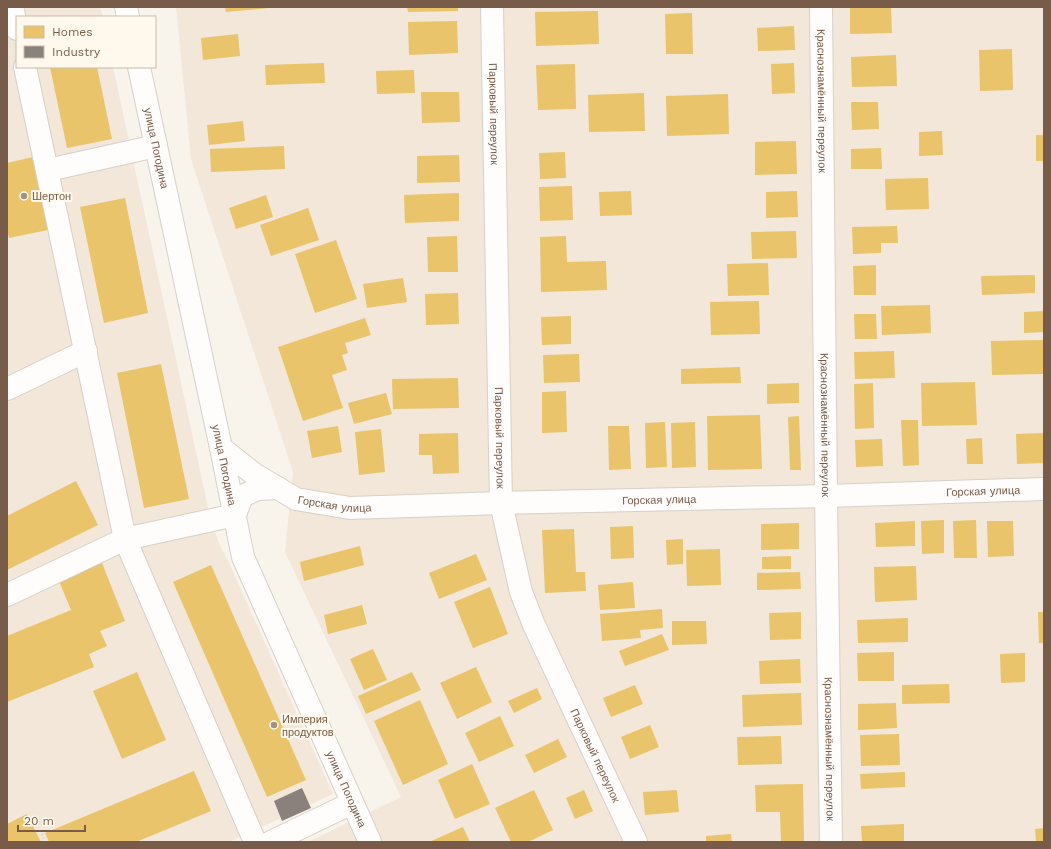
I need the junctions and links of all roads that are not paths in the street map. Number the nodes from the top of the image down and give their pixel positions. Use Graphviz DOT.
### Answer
graph roads {
  1 [pos="12,7"];
  2 [pos="492,7"];
  3 [pos="821,7"];
  4 [pos="16,25"];
  5 [pos="25,68"];
  6 [pos="139,68"];
  7 [pos="156,146"];
  8 [pos="48,170"];
  9 [pos="86,351"];
  10 [pos="7,389"];
  11 [pos="221,448"];
  12 [pos="278,488"];
  13 [pos="1044,489"];
  14 [pos="826,496"];
  15 [pos="501,503"];
  16 [pos="234,515"];
  17 [pos="125,539"];
  18 [pos="7,595"];
  19 [pos="352,803"];
  20 [pos="255,842"];
  21 [pos="270,842"];
  22 [pos="370,842"];
  23 [pos="636,842"];
  24 [pos="831,842"];
  1 -- 4 [label="street"];
  2 -- 15 [label="street, Парковый переулок"];
  3 -- 14 [label="street, Краснознамённый переулок"];
  5 -- 8 [label="street"];
  6 -- 7 [label="street, улица Погодина"];
  7 -- 8 [label="street"];
  7 -- 11 [label="street, улица Погодина"];
  8 -- 9 [label="street"];
  9 -- 10 [label="street"];
  9 -- 17 [label="street"];
  11 -- 12 [label="street, Горская улица"];
  11 -- 16 [label="street, улица Погодина"];
  12 -- 15 [label="street, Горская улица"];
  12 -- 16 [label="street"];
  13 -- 14 [label="street, Горская улица"];
  14 -- 15 [label="street, Горская улица"];
  14 -- 24 [label="street, Краснознамённый переулок"];
  15 -- 23 [label="street, Парковый переулок"];
  16 -- 17 [label="street"];
  16 -- 19 [label="street, улица Погодина"];
  17 -- 18 [label="street"];
  17 -- 20 [label="street"];
  19 -- 21 [label="street"];
  19 -- 22 [label="street, улица Погодина"];
}
